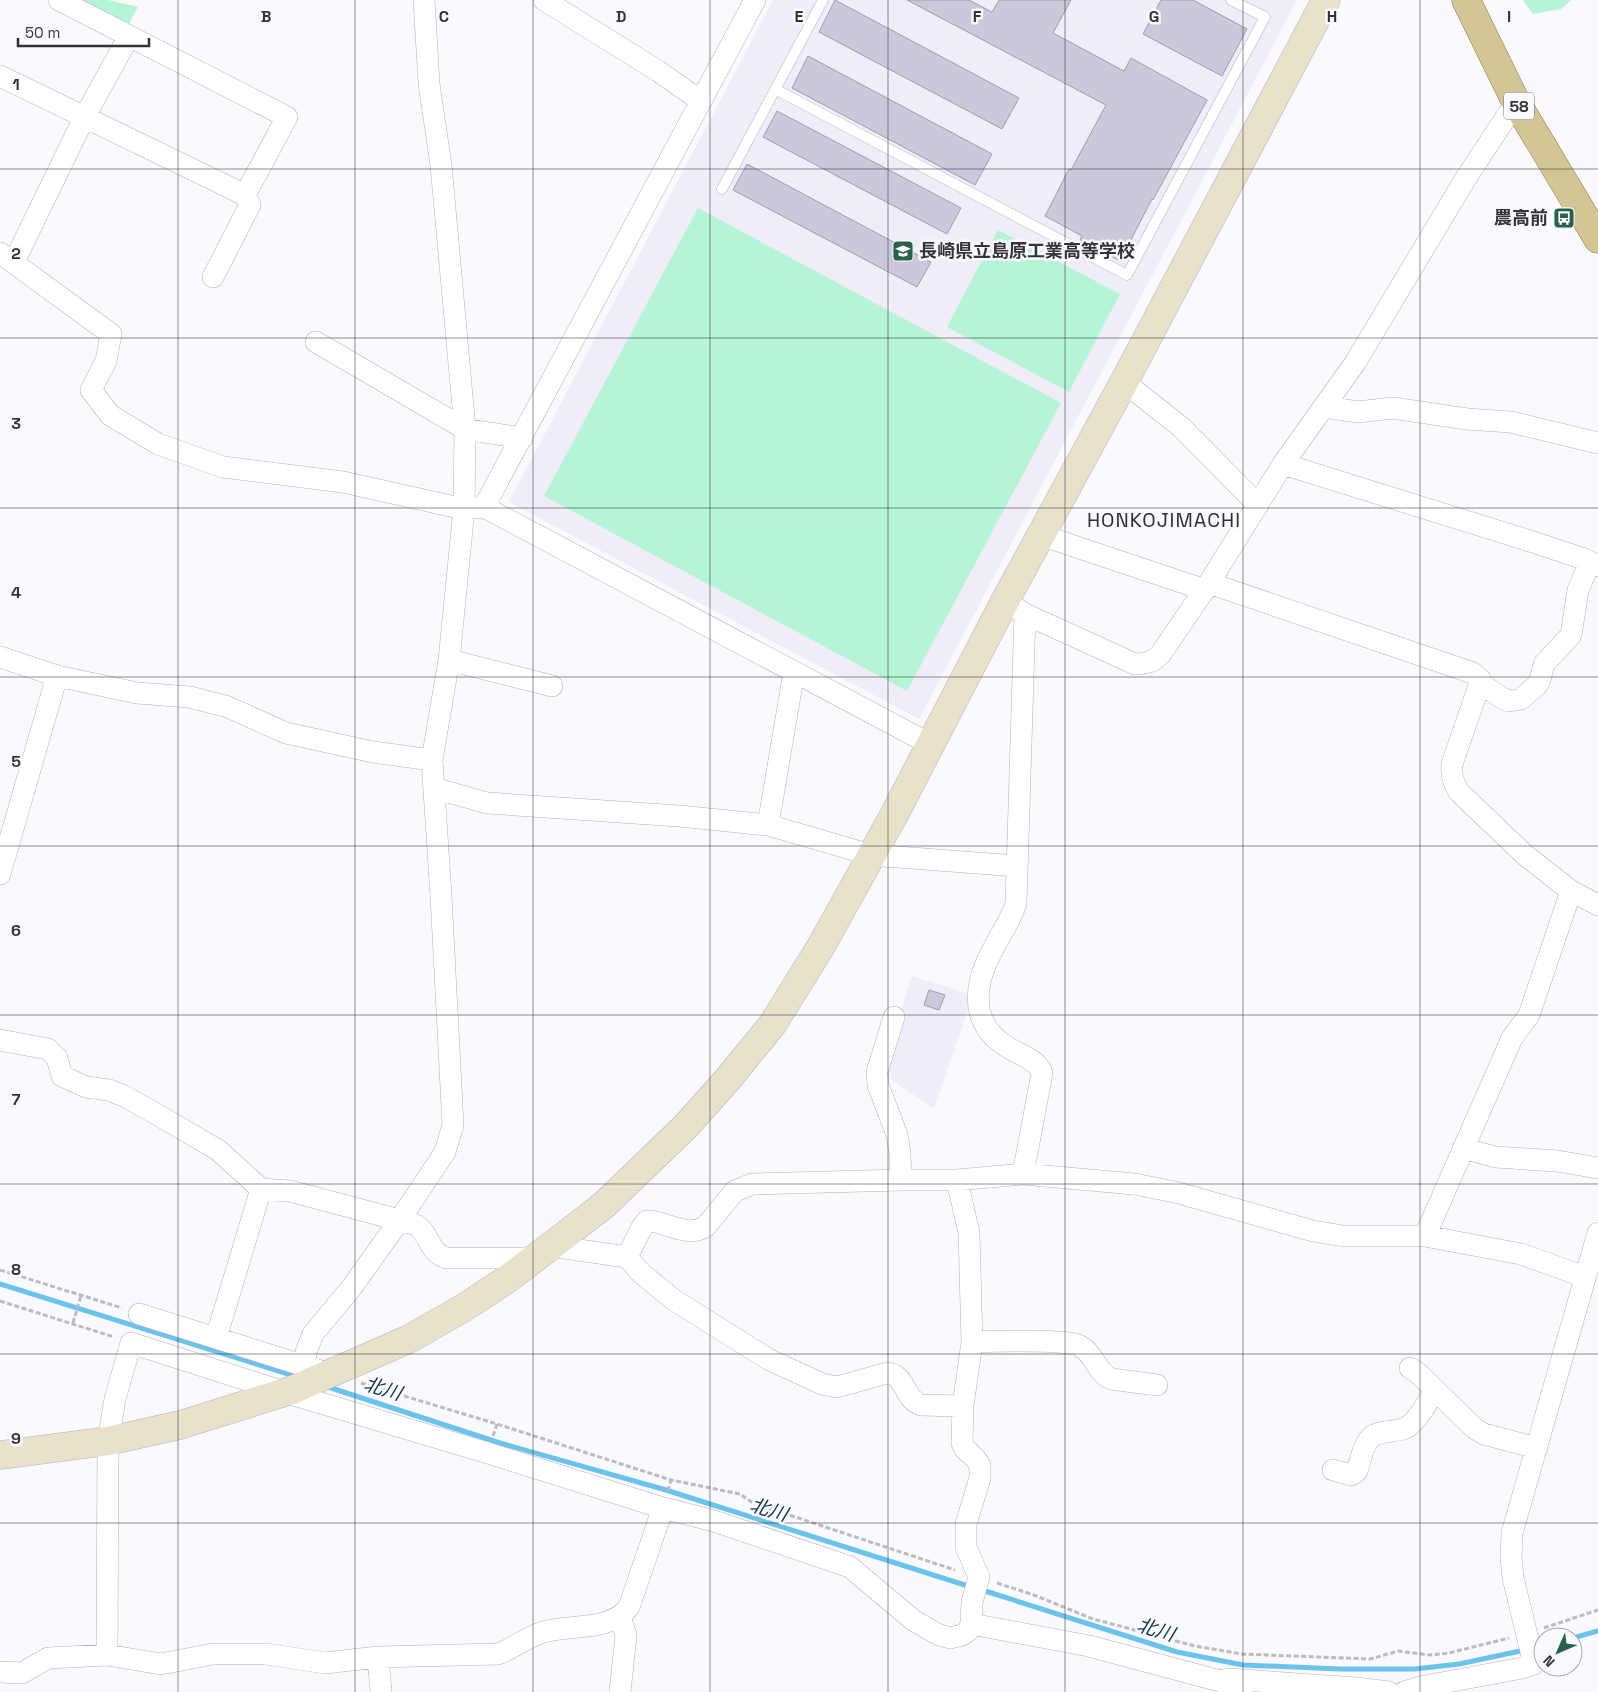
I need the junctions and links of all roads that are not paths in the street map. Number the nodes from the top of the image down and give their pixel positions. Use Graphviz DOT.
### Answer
graph roads {
  1 [pos="59,0"];
  2 [pos="424,0"];
  3 [pos="544,0"];
  4 [pos="755,0"];
  5 [pos="822,0"];
  6 [pos="1231,0"];
  7 [pos="1326,0"];
  8 [pos="1466,0"];
  9 [pos="129,36"];
  10 [pos="0,76"];
  11 [pos="775,89"];
  12 [pos="702,101"];
  13 [pos="1516,102"];
  14 [pos="84,118"];
  15 [pos="722,189"];
  16 [pos="245,194"];
  17 [pos="1598,239"];
  18 [pos="7,258"];
  19 [pos="213,277"];
  20 [pos="316,342"];
  21 [pos="1124,382"];
  22 [pos="1324,407"];
  23 [pos="465,429"];
  24 [pos="522,438"];
  25 [pos="1598,443"];
  26 [pos="1284,464"];
  27 [pos="1258,505"];
  28 [pos="474,508"];
  29 [pos="1041,535"];
  30 [pos="1594,564"];
  31 [pos="1207,586"];
  32 [pos="1015,608"];
  33 [pos="0,657"];
  34 [pos="448,660"];
  35 [pos="794,672"];
  36 [pos="57,676"];
  37 [pos="1480,683"];
  38 [pos="552,686"];
  39 [pos="930,744"];
  40 [pos="432,760"];
  41 [pos="434,788"];
  42 [pos="768,825"];
  43 [pos="871,855"];
  44 [pos="1017,866"];
  45 [pos="0,874"];
  46 [pos="1571,891"];
  47 [pos="1598,905"];
  48 [pos="894,1017"];
  49 [pos="0,1040"];
  50 [pos="1463,1148"];
  51 [pos="1598,1168"];
  52 [pos="1023,1174"];
  53 [pos="902,1180"];
  54 [pos="958,1180"];
  55 [pos="261,1189"];
  56 [pos="400,1221"];
  57 [pos="1598,1234"];
  58 [pos="1425,1236"];
  59 [pos="543,1252"];
  60 [pos="627,1257"];
  61 [pos="1585,1277"];
  62 [pos="139,1314"];
  63 [pos="216,1338"];
  64 [pos="972,1342"];
  65 [pos="1410,1368"];
  66 [pos="318,1372"];
  67 [pos="1157,1385"];
  68 [pos="1435,1390"];
  69 [pos="288,1391"];
  70 [pos="963,1406"];
  71 [pos="108,1441"];
  72 [pos="1538,1448"];
  73 [pos="0,1455"];
  74 [pos="1333,1470"];
  75 [pos="663,1508"];
  76 [pos="620,1617"];
  77 [pos="971,1624"];
  78 [pos="106,1655"];
  79 [pos="378,1657"];
  80 [pos="0,1672"];
  81 [pos="1220,1681"];
  82 [pos="381,1692"];
  83 [pos="620,1692"];
  84 [pos="1242,1692"];
  85 [pos="1389,1692"];
  86 [pos="1404,1692"];
  1 -- 9 [label="street"];
  2 -- 23 [label="street"];
  3 -- 12 [label="street"];
  4 -- 12 [label="street"];
  5 -- 11 [label="lane"];
  6 -- 11 [label="lane"];
  7 -- 21 [label="street"];
  8 -- 13 [label="main road, 58"];
  9 -- 14 [label="street"];
  9 -- 16 [label="street"];
  10 -- 14 [label="street"];
  11 -- 15 [label="lane"];
  12 -- 24 [label="street"];
  13 -- 17 [label="main road, 58"];
  13 -- 22 [label="street"];
  14 -- 16 [label="street"];
  14 -- 18 [label="street"];
  16 -- 19 [label="street"];
  18 -- 28 [label="street"];
  20 -- 23 [label="street"];
  21 -- 27 [label="street"];
  21 -- 29 [label="street"];
  22 -- 25 [label="street"];
  22 -- 26 [label="street"];
  23 -- 24 [label="street"];
  23 -- 28 [label="street"];
  24 -- 28 [label="street"];
  26 -- 27 [label="street"];
  26 -- 30 [label="street"];
  27 -- 31 [label="street"];
  28 -- 34 [label="street"];
  28 -- 35 [label="street"];
  29 -- 31 [label="street"];
  29 -- 32 [label="street"];
  30 -- 37 [label="street"];
  31 -- 32 [label="street"];
  31 -- 37 [label="street"];
  32 -- 39 [label="street"];
  32 -- 44 [label="street"];
  33 -- 36 [label="street"];
  34 -- 38 [label="street"];
  34 -- 40 [label="street"];
  35 -- 39 [label="street"];
  35 -- 42 [label="street"];
  36 -- 40 [label="street"];
  36 -- 45 [label="street"];
  37 -- 46 [label="street"];
  39 -- 43 [label="street"];
  40 -- 41 [label="street"];
  41 -- 42 [label="street"];
  41 -- 56 [label="street"];
  42 -- 43 [label="street"];
  43 -- 44 [label="street"];
  43 -- 59 [label="street"];
  44 -- 52 [label="street"];
  46 -- 47 [label="street"];
  46 -- 50 [label="street"];
  48 -- 53 [label="street"];
  49 -- 55 [label="street"];
  50 -- 51 [label="street"];
  50 -- 58 [label="street"];
  52 -- 54 [label="street"];
  52 -- 58 [label="street"];
  53 -- 54 [label="street"];
  53 -- 60 [label="street"];
  54 -- 64 [label="street"];
  55 -- 56 [label="street"];
  55 -- 63 [label="street"];
  56 -- 59 [label="street"];
  56 -- 66 [label="street"];
  57 -- 61 [label="street"];
  58 -- 61 [label="street"];
  59 -- 60 [label="street"];
  59 -- 66 [label="street"];
  60 -- 70 [label="street"];
  61 -- 72 [label="street"];
  62 -- 63 [label="street"];
  63 -- 66 [label="street"];
  64 -- 67 [label="street"];
  64 -- 70 [label="street"];
  65 -- 68 [label="street"];
  66 -- 69 [label="street"];
  68 -- 72 [label="street"];
  68 -- 74 [label="street"];
  69 -- 71 [label="street"];
  69 -- 71 [label="street"];
  69 -- 75 [label="street"];
  70 -- 77 [label="street"];
  71 -- 73 [label="street"];
  71 -- 78 [label="street"];
  72 -- 86 [label="street"];
  75 -- 76 [label="street"];
  75 -- 77 [label="street"];
  76 -- 79 [label="street"];
  76 -- 83 [label="street"];
  77 -- 81 [label="street"];
  78 -- 79 [label="street"];
  78 -- 80 [label="street"];
  79 -- 82 [label="street"];
  81 -- 84 [label="street"];
  81 -- 85 [label="street"];
}
